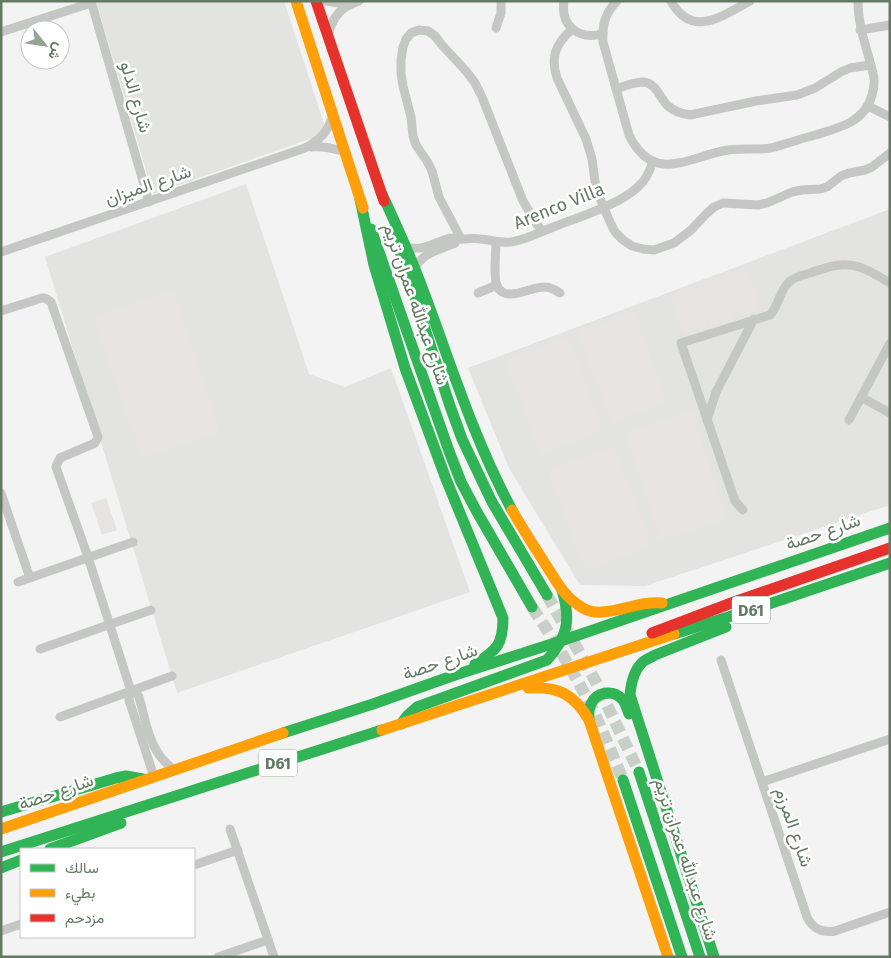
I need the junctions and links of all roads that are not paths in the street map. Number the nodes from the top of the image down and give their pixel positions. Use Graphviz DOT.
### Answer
graph roads {
  1 [pos="296,1"];
  2 [pos="316,1"];
  3 [pos="326,1"];
  4 [pos="346,1"];
  5 [pos="359,1"];
  6 [pos="501,1"];
  7 [pos="564,1"];
  8 [pos="617,1"];
  9 [pos="671,1"];
  10 [pos="750,1"];
  11 [pos="858,1"];
  12 [pos="91,2"];
  13 [pos="890,25"];
  14 [pos="496,28"];
  15 [pos="572,29"];
  16 [pos="860,30"];
  17 [pos="1,32"];
  18 [pos="602,34"];
  19 [pos="328,35"];
  20 [pos="870,64"];
  21 [pos="616,89"];
  22 [pos="868,106"];
  23 [pos="333,114"];
  24 [pos="890,117"];
  25 [pos="306,148"];
  26 [pos="345,152"];
  27 [pos="890,153"];
  28 [pos="653,161"];
  29 [pos="381,192"];
  30 [pos="360,199"];
  31 [pos="149,202"];
  32 [pos="604,207"];
  33 [pos="542,231"];
  34 [pos="460,239"];
  35 [pos="496,242"];
  36 [pos="406,247"];
  37 [pos="1,252"];
  38 [pos="415,268"];
  39 [pos="890,282"];
  40 [pos="497,286"];
  41 [pos="478,293"];
  42 [pos="560,293"];
  43 [pos="1,311"];
  44 [pos="754,319"];
  45 [pos="890,343"];
  46 [pos="861,397"];
  47 [pos="890,413"];
  48 [pos="707,420"];
  49 [pos="849,420"];
  50 [pos="1,493"];
  51 [pos="743,510"];
  52 [pos="890,528"];
  53 [pos="133,542"];
  54 [pos="890,548"];
  55 [pos="88,557"];
  56 [pos="890,563"];
  57 [pos="30,578"];
  58 [pos="18,582"];
  59 [pos="562,590"];
  60 [pos="547,594"];
  61 [pos="667,605"];
  62 [pos="763,606"];
  63 [pos="532,607"];
  64 [pos="151,610"];
  65 [pos="110,625"];
  66 [pos="562,641"];
  67 [pos="40,649"];
  68 [pos="612,654"];
  69 [pos="721,660"];
  70 [pos="455,675"];
  71 [pos="172,676"];
  72 [pos="131,691"];
  73 [pos="502,692"];
  74 [pos="60,716"];
  75 [pos="590,720"];
  76 [pos="402,724"];
  77 [pos="642,736"];
  78 [pos="890,739"];
  79 [pos="148,744"];
  80 [pos="174,770"];
  81 [pos="639,772"];
  82 [pos="150,778"];
  83 [pos="623,780"];
  84 [pos="762,782"];
  85 [pos="155,803"];
  86 [pos="1,812"];
  87 [pos="1,829"];
  88 [pos="230,829"];
  89 [pos="53,848"];
  90 [pos="238,850"];
  91 [pos="1,852"];
  92 [pos="20,860"];
  93 [pos="195,865"];
  94 [pos="1,868"];
  95 [pos="890,912"];
  96 [pos="20,924"];
  97 [pos="1,931"];
  98 [pos="268,940"];
  99 [pos="218,957"];
  100 [pos="274,957"];
  101 [pos="668,957"];
  102 [pos="682,957"];
  103 [pos="700,957"];
  104 [pos="714,957"];
  1 -- 23 [label="main road, شارع عبدالله عمران تريم"];
  2 -- 19 [label="main road, شارع عبدالله عمران تريم"];
  3 -- 4 [label="street"];
  5 -- 19 [label="street"];
  6 -- 14 [label="street"];
  7 -- 15 [label="street"];
  8 -- 18 [label="street"];
  9 -- 10 [label="street"];
  11 -- 16 [label="street"];
  12 -- 17 [label="street"];
  12 -- 31 [label="street, شارع الدلو"];
  13 -- 16 [label="street"];
  15 -- 18 [label="street"];
  15 -- 32 [label="street"];
  16 -- 20 [label="street"];
  18 -- 21 [label="street"];
  19 -- 29 [label="main road, شارع عبدالله عمران تريم"];
  20 -- 21 [label="street"];
  20 -- 22 [label="street"];
  21 -- 28 [label="street"];
  22 -- 24 [label="street"];
  22 -- 28 [label="street"];
  23 -- 25 [label="street, شارع الميزان"];
  23 -- 26 [label="main road, شارع عبدالله عمران تريم"];
  25 -- 26 [label="street, شارع الميزان"];
  25 -- 31 [label="street, شارع الميزان"];
  26 -- 30 [label="main road, شارع عبدالله عمران تريم"];
  27 -- 32 [label="street"];
  28 -- 32 [label="street, Arenco Villa"];
  29 -- 36 [label="main road"];
  29 -- 60 [label="main road, شارع عبدالله عمران تريم"];
  30 -- 63 [label="main road, شارع عبدالله عمران تريم"];
  30 -- 70 [label="main road"];
  31 -- 37 [label="street, شارع الميزان"];
  32 -- 33 [label="street, Arenco Villa"];
  33 -- 34 [label="street"];
  33 -- 35 [label="street, Arenco Villa"];
  34 -- 35 [label="street, Arenco Villa"];
  34 -- 36 [label="street, Arenco Villa"];
  34 -- 38 [label="street"];
  35 -- 40 [label="street"];
  36 -- 38 [label="main road"];
  38 -- 59 [label="main road"];
  39 -- 44 [label="street"];
  40 -- 41 [label="street"];
  40 -- 42 [label="street"];
  43 -- 55 [label="street"];
  44 -- 48 [label="street"];
  44 -- 48 [label="street"];
  45 -- 46 [label="street"];
  46 -- 47 [label="street"];
  46 -- 49 [label="street"];
  48 -- 51 [label="street"];
  50 -- 57 [label="street"];
  52 -- 61 [label="main road, شارع حصة / D61"];
  53 -- 55 [label="street"];
  54 -- 68 [label="main road"];
  55 -- 57 [label="street"];
  55 -- 65 [label="street"];
  56 -- 62 [label="main road, D61"];
  57 -- 58 [label="street"];
  59 -- 61 [label="main road"];
  59 -- 66 [label="main road"];
  61 -- 66 [label="main road, شارع حصة / D61"];
  62 -- 68 [label="main road, D61"];
  62 -- 77 [label="main road"];
  64 -- 65 [label="street"];
  65 -- 67 [label="street"];
  65 -- 72 [label="street"];
  66 -- 70 [label="main road, شارع حصة / D61"];
  66 -- 76 [label="main road"];
  68 -- 73 [label="main road, D61"];
  69 -- 84 [label="street, شارع المرزم"];
  70 -- 80 [label="main road, شارع حصة / D61"];
  71 -- 72 [label="street"];
  72 -- 74 [label="street"];
  72 -- 79 [label="street"];
  73 -- 75 [label="main road"];
  73 -- 76 [label="main road, D61"];
  75 -- 77 [label="main road"];
  75 -- 101 [label="main road"];
  76 -- 85 [label="main road, D61"];
  77 -- 104 [label="main road"];
  78 -- 84 [label="street"];
  79 -- 80 [label="street"];
  79 -- 82 [label="street"];
  80 -- 82 [label="main road, شارع حصة / D61"];
  81 -- 103 [label="main road, شارع عبدالله عمران تريم"];
  82 -- 86 [label="main road"];
  82 -- 87 [label="main road, شارع حصة / D61"];
  83 -- 102 [label="main road, شارع عبدالله عمران تريم"];
  84 -- 95 [label="street, شارع المرزم"];
  85 -- 89 [label="main road"];
  85 -- 91 [label="main road, D61"];
  88 -- 90 [label="street"];
  90 -- 93 [label="street"];
  90 -- 98 [label="street"];
  92 -- 94 [label="main road"];
  96 -- 97 [label="street"];
  98 -- 99 [label="street"];
  98 -- 100 [label="street"];
}
